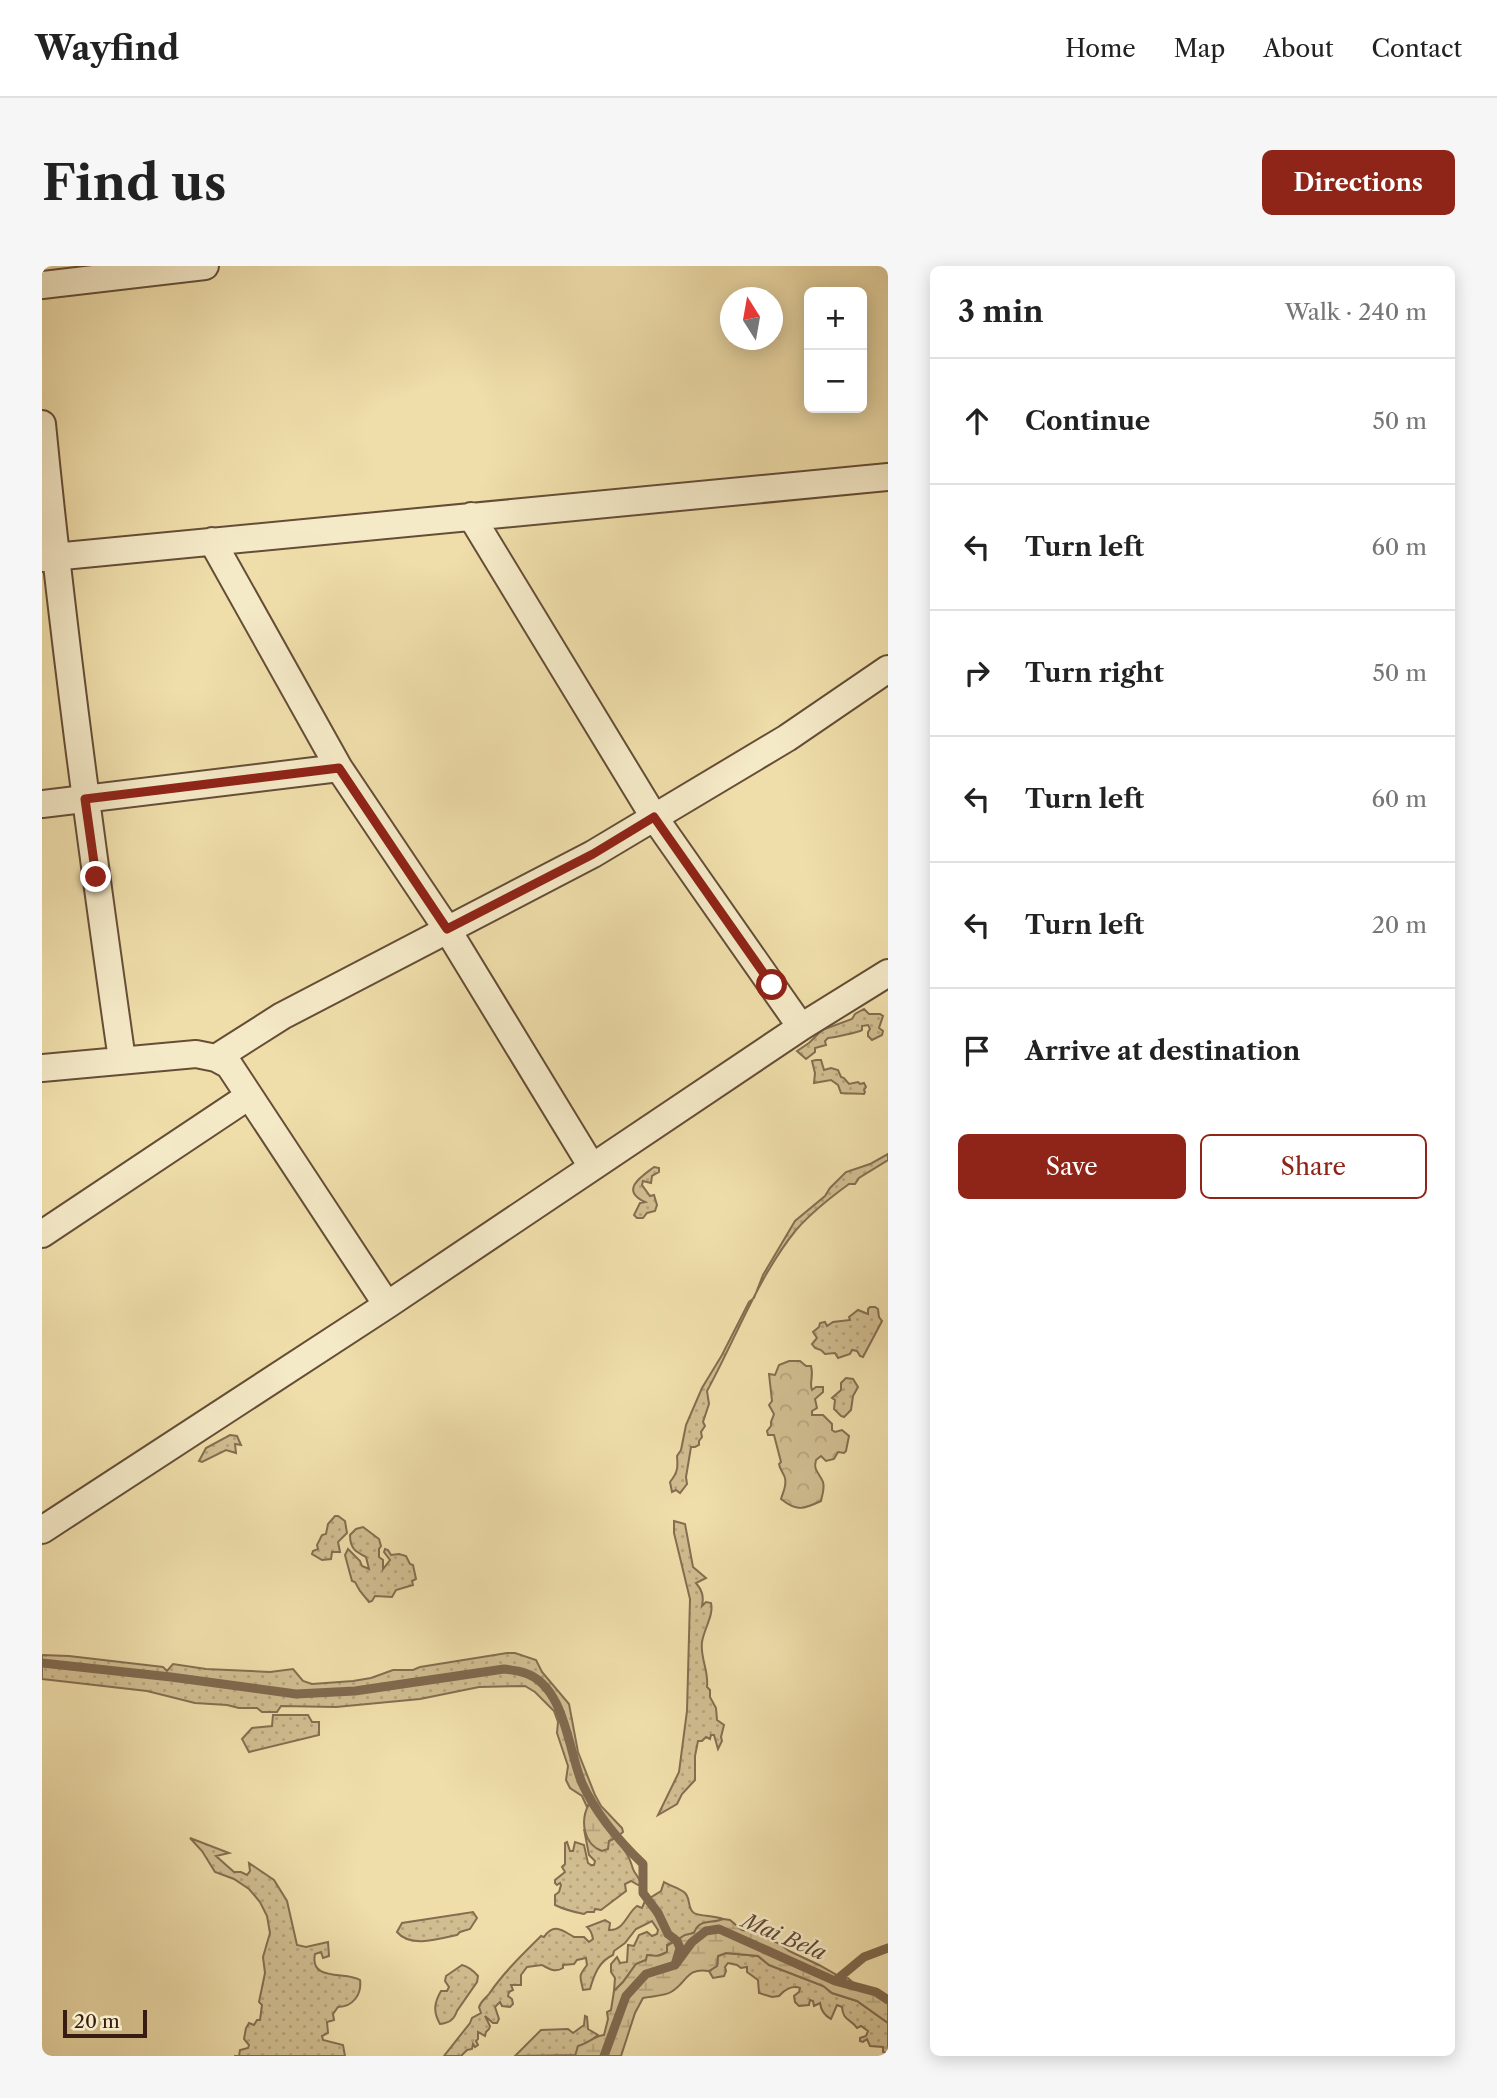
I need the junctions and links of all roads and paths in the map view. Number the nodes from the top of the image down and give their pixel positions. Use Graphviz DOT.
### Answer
graph roads {
  1 [pos="205,266"];
  2 [pos="42,285"];
  3 [pos="42,425"];
  4 [pos="888,477"];
  5 [pos="471,516"];
  6 [pos="212,541"];
  7 [pos="49,557"];
  8 [pos="888,669"];
  9 [pos="339,768"];
  10 [pos="85,799"];
  11 [pos="42,804"];
  12 [pos="654,817"];
  13 [pos="447,929"];
  14 [pos="888,973"];
  15 [pos="801,1027"];
  16 [pos="216,1058"];
  17 [pos="122,1060"];
  18 [pos="42,1068"];
  19 [pos="249,1096"];
  20 [pos="592,1167"];
  21 [pos="42,1234"];
  22 [pos="387,1306"];
  23 [pos="42,1530"];
  1 -- 2 [label="street"];
  3 -- 7 [label="street"];
  4 -- 5 [label="street"];
  5 -- 6 [label="street"];
  5 -- 12 [label="street"];
  6 -- 7 [label="street"];
  6 -- 9 [label="street"];
  7 -- 10 [label="street"];
  8 -- 12 [label="street"];
  9 -- 10 [label="street"];
  9 -- 13 [label="street"];
  10 -- 11 [label="street"];
  10 -- 17 [label="street"];
  12 -- 13 [label="street"];
  12 -- 15 [label="street"];
  13 -- 16 [label="street"];
  13 -- 20 [label="street"];
  14 -- 15 [label="street"];
  15 -- 20 [label="street"];
  16 -- 17 [label="street"];
  16 -- 19 [label="street"];
  17 -- 18 [label="street"];
  19 -- 21 [label="street"];
  19 -- 22 [label="street"];
  20 -- 22 [label="street"];
  22 -- 23 [label="street"];
}
